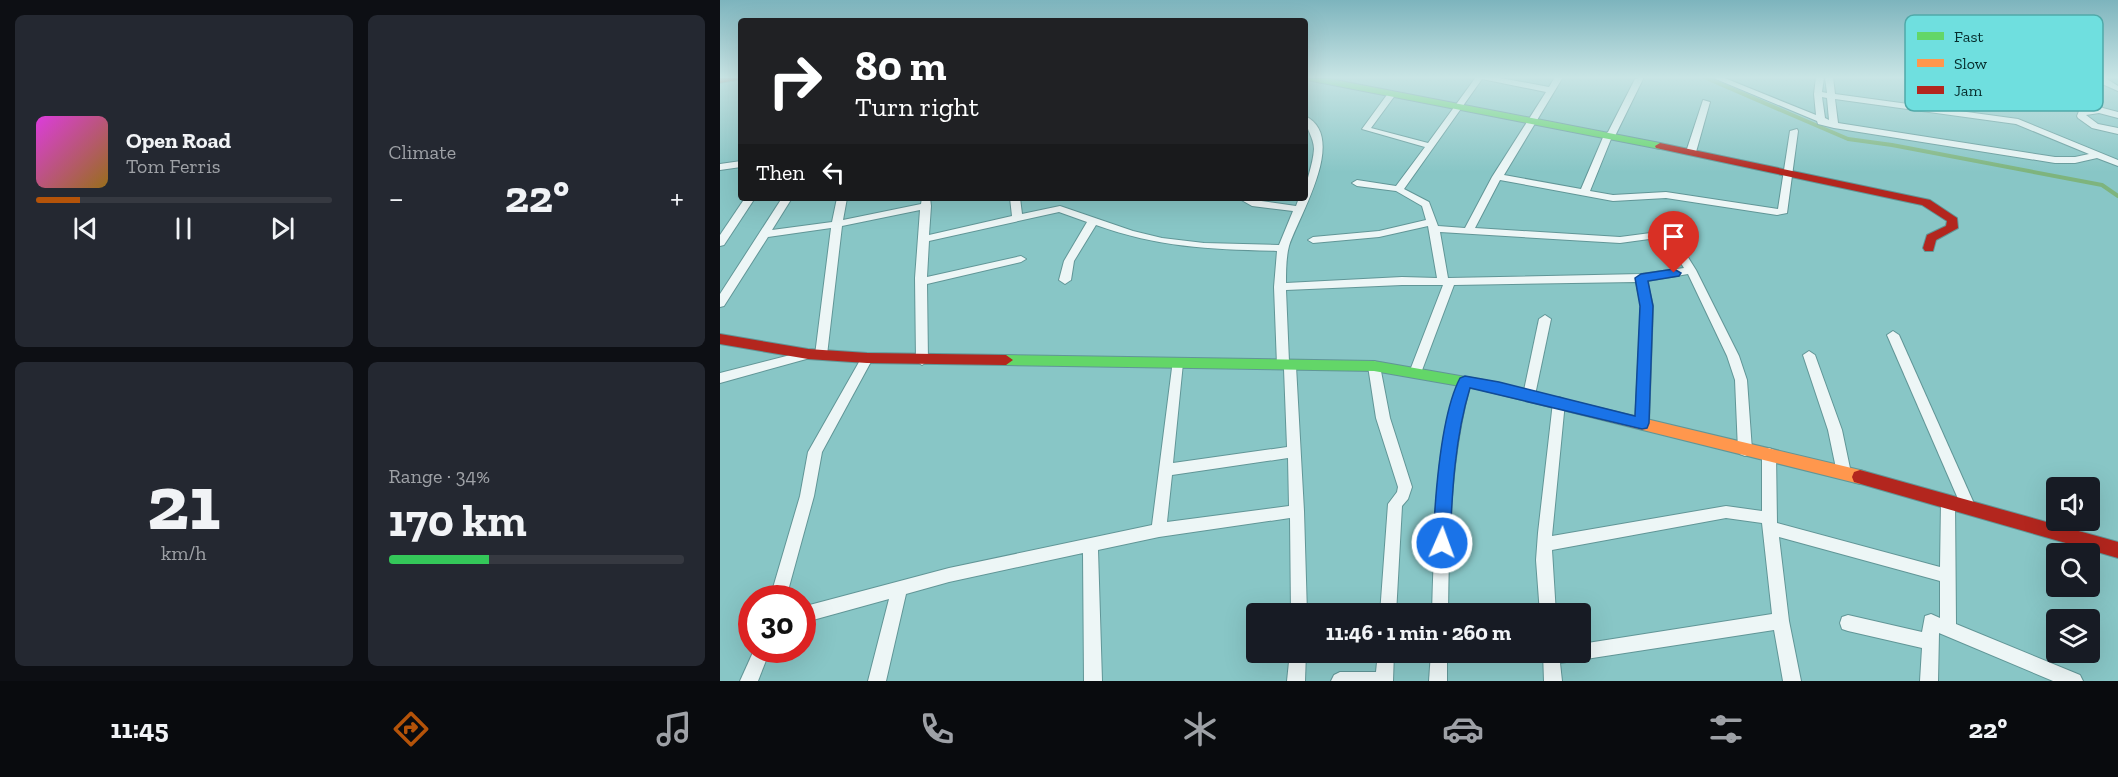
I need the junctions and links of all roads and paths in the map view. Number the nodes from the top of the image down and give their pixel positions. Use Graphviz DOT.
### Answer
graph roads {
  1 [pos="1381,109"];
  2 [pos="1457,109"];
  3 [pos="1473,109"];
  4 [pos="1538,109"];
  5 [pos="1624,109"];
  6 [pos="1704,109"];
  7 [pos="1790,109"];
  8 [pos="1820,109"];
  9 [pos="1832,109"];
  10 [pos="1941,111"];
  11 [pos="2092,111"];
  12 [pos="2103,111"];
  13 [pos="2084,112"];
  14 [pos="2118,115"];
  15 [pos="1531,120"];
  16 [pos="1308,122"];
  17 [pos="1821,122"];
  18 [pos="1834,125"];
  19 [pos="1794,131"];
  20 [pos="2118,131"];
  21 [pos="1609,136"];
  22 [pos="1431,146"];
  23 [pos="1690,152"];
  24 [pos="2098,155"];
  25 [pos="2118,163"];
  26 [pos="738,164"];
  27 [pos="720,167"];
  28 [pos="1789,174"];
  29 [pos="1497,177"];
  30 [pos="1357,183"];
  31 [pos="1308,189"];
  32 [pos="1399,189"];
  33 [pos="1584,193"];
  34 [pos="748,201"];
  35 [pos="785,201"];
  36 [pos="841,201"];
  37 [pos="1015,201"];
  38 [pos="1248,201"];
  39 [pos="1303,201"];
  40 [pos="926,202"];
  41 [pos="1300,209"];
  42 [pos="1017,218"];
  43 [pos="1093,221"];
  44 [pos="837,224"];
  45 [pos="1433,225"];
  46 [pos="1469,231"];
  47 [pos="764,234"];
  48 [pos="924,239"];
  49 [pos="1313,240"];
  50 [pos="720,243"];
  51 [pos="1283,248"];
  52 [pos="1929,248"];
  53 [pos="1021,259"];
  54 [pos="1691,270"];
  55 [pos="1641,278"];
  56 [pos="1065,280"];
  57 [pos="1446,281"];
  58 [pos="921,282"];
  59 [pos="1280,287"];
  60 [pos="720,303"];
  61 [pos="1545,319"];
  62 [pos="1893,335"];
  63 [pos="720,339"];
  64 [pos="814,355"];
  65 [pos="1809,355"];
  66 [pos="867,358"];
  67 [pos="922,361"];
  68 [pos="1177,363"];
  69 [pos="1287,365"];
  70 [pos="1374,366"];
  71 [pos="1415,373"];
  72 [pos="720,378"];
  73 [pos="1465,382"];
  74 [pos="1528,395"];
  75 [pos="1559,402"];
  76 [pos="1642,423"];
  77 [pos="1745,450"];
  78 [pos="1294,452"];
  79 [pos="1769,454"];
  80 [pos="1166,470"];
  81 [pos="1844,472"];
  82 [pos="1948,502"];
  83 [pos="1969,508"];
  84 [pos="1298,511"];
  85 [pos="1770,523"];
  86 [pos="1159,530"];
  87 [pos="1545,544"];
  88 [pos="1090,545"];
  89 [pos="2118,550"];
  90 [pos="1948,576"];
  91 [pos="782,585"];
  92 [pos="899,590"];
  93 [pos="1299,603"];
  94 [pos="1389,603"];
  95 [pos="1440,603"];
  96 [pos="1548,603"];
  97 [pos="816,611"];
  98 [pos="1781,621"];
  99 [pos="1848,623"];
  100 [pos="1948,629"];
  101 [pos="1930,642"];
  102 [pos="1591,650"];
  103 [pos="757,663"];
  104 [pos="1297,663"];
  105 [pos="1385,663"];
  106 [pos="1439,663"];
  107 [pos="1552,663"];
  108 [pos="749,681"];
  109 [pos="877,681"];
  110 [pos="1093,681"];
  111 [pos="1296,681"];
  112 [pos="1340,681"];
  113 [pos="1384,681"];
  114 [pos="1438,681"];
  115 [pos="1553,681"];
  116 [pos="1792,681"];
  117 [pos="1929,681"];
  118 [pos="2074,681"];
  1 -- 22 [label="street"];
  2 -- 22 [label="street"];
  3 -- 15 [label="main road"];
  4 -- 15 [label="street"];
  5 -- 21 [label="street"];
  6 -- 23 [label="street"];
  7 -- 17 [label="street"];
  8 -- 17 [label="street"];
  9 -- 18 [label="street"];
  10 -- 24 [label="street"];
  11 -- 13 [label="street"];
  12 -- 14 [label="street"];
  13 -- 20 [label="street"];
  15 -- 21 [label="main road"];
  15 -- 29 [label="street"];
  16 -- 31 [label="street"];
  17 -- 18 [label="street"];
  18 -- 24 [label="street"];
  19 -- 28 [label="street"];
  21 -- 23 [label="main road"];
  21 -- 33 [label="street"];
  22 -- 32 [label="street"];
  23 -- 28 [label="main road"];
  24 -- 25 [label="street"];
  26 -- 27 [label="street"];
  28 -- 33 [label="street"];
  28 -- 52 [label="main road"];
  29 -- 33 [label="street"];
  29 -- 46 [label="street"];
  30 -- 32 [label="street"];
  32 -- 45 [label="street"];
  34 -- 50 [label="street"];
  35 -- 47 [label="street"];
  36 -- 44 [label="street"];
  37 -- 42 [label="street"];
  38 -- 41 [label="street"];
  39 -- 41 [label="street"];
  40 -- 44 [label="street"];
  40 -- 48 [label="street"];
  41 -- 51 [label="street"];
  42 -- 43 [label="street"];
  42 -- 48 [label="street"];
  43 -- 51 [label="street"];
  43 -- 56 [label="street"];
  44 -- 47 [label="street"];
  44 -- 64 [label="street"];
  45 -- 46 [label="street"];
  45 -- 49 [label="street"];
  45 -- 57 [label="street"];
  46 -- 54 [label="street"];
  47 -- 60 [label="street"];
  48 -- 58 [label="street"];
  51 -- 59 [label="street"];
  53 -- 58 [label="street"];
  54 -- 55 [label="street"];
  54 -- 77 [label="street"];
  55 -- 57 [label="street"];
  55 -- 76 [label="street"];
  57 -- 59 [label="street"];
  57 -- 71 [label="street"];
  58 -- 67 [label="street"];
  59 -- 69 [label="street"];
  61 -- 74 [label="street"];
  62 -- 83 [label="street"];
  63 -- 64 [label="main road"];
  64 -- 66 [label="main road"];
  64 -- 72 [label="street"];
  65 -- 81 [label="street"];
  66 -- 67 [label="main road"];
  66 -- 91 [label="street"];
  67 -- 68 [label="main road"];
  68 -- 69 [label="main road"];
  68 -- 80 [label="street"];
  69 -- 70 [label="main road"];
  69 -- 78 [label="street"];
  70 -- 71 [label="main road"];
  70 -- 94 [label="street"];
  71 -- 73 [label="main road"];
  73 -- 74 [label="main road"];
  73 -- 95 [label="street"];
  74 -- 75 [label="main road"];
  75 -- 76 [label="main road"];
  75 -- 87 [label="street"];
  76 -- 77 [label="main road"];
  77 -- 79 [label="main road"];
  78 -- 80 [label="street"];
  78 -- 84 [label="street"];
  79 -- 81 [label="main road"];
  79 -- 85 [label="street"];
  80 -- 86 [label="street"];
  81 -- 82 [label="main road"];
  82 -- 83 [label="main road"];
  82 -- 90 [label="street"];
  83 -- 89 [label="main road"];
  84 -- 86 [label="street"];
  84 -- 93 [label="street"];
  85 -- 87 [label="street"];
  85 -- 90 [label="street"];
  85 -- 98 [label="street"];
  86 -- 88 [label="street"];
  87 -- 96 [label="street"];
  88 -- 92 [label="street"];
  88 -- 110 [label="street"];
  90 -- 100 [label="street"];
  92 -- 97 [label="street"];
  92 -- 109 [label="street"];
  98 -- 102 [label="street"];
  98 -- 116 [label="street"];
  99 -- 101 [label="street"];
  100 -- 101 [label="street"];
  100 -- 118 [label="street"];
  101 -- 117 [label="street"];
  103 -- 108 [label="street"];
  104 -- 111 [label="street"];
  105 -- 113 [label="street"];
  106 -- 114 [label="street"];
  107 -- 115 [label="street"];
  112 -- 113 [label="street"];
}
